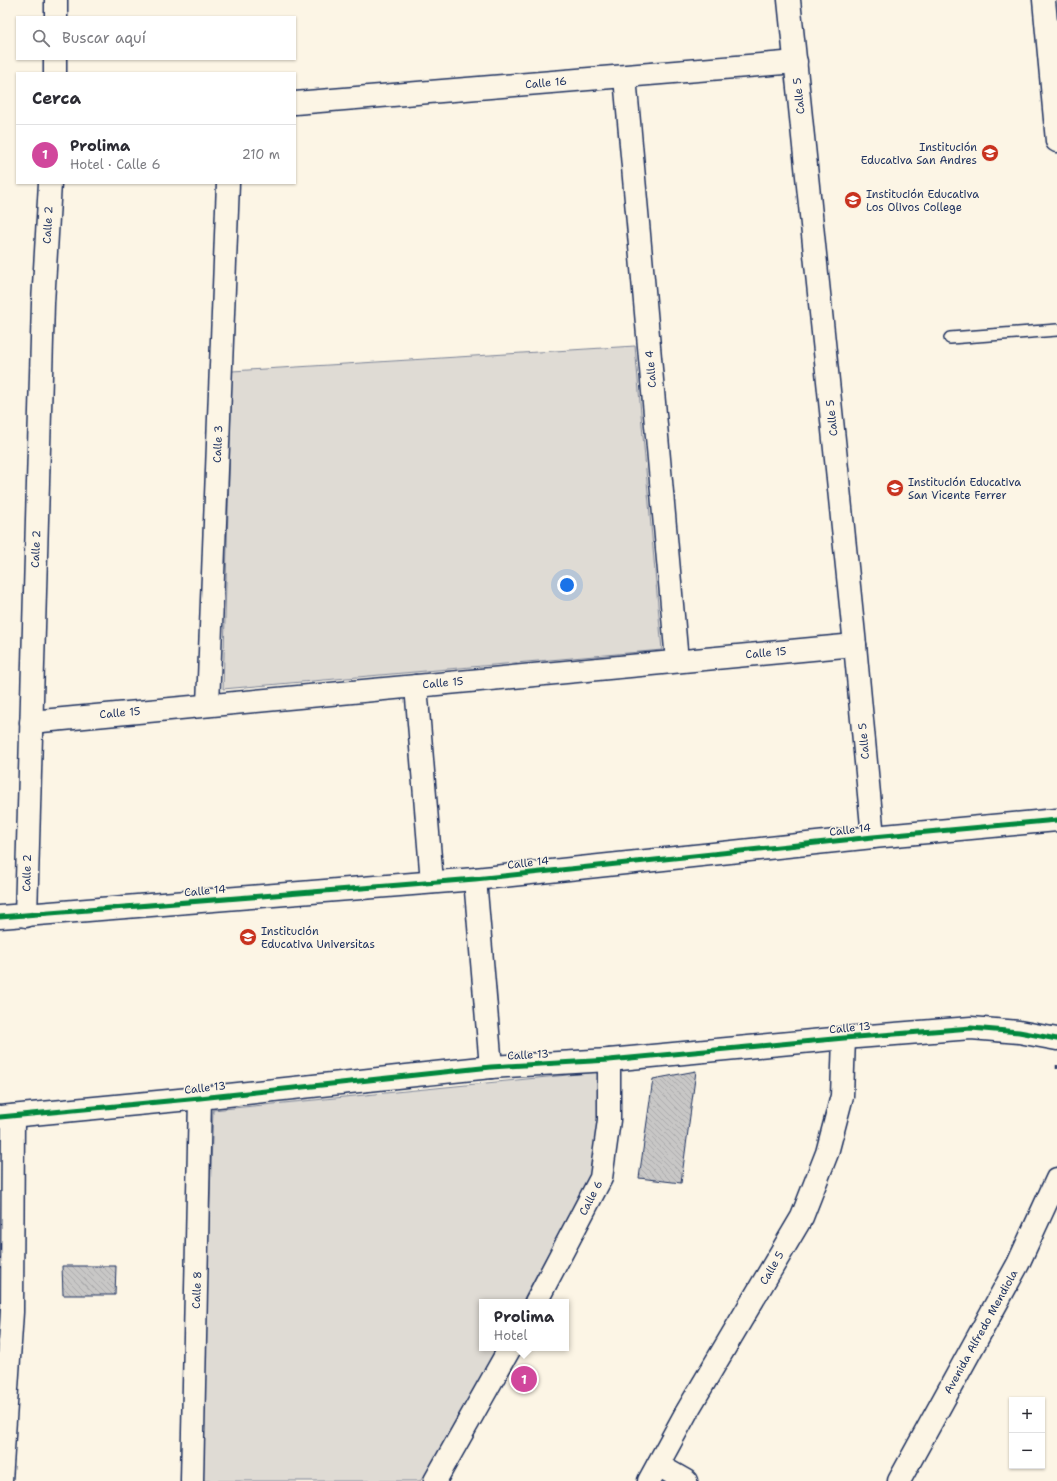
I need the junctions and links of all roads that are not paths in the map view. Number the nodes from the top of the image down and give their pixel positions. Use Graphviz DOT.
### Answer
graph roads {
  1 [pos="56,0"];
  2 [pos="789,0"];
  3 [pos="1044,0"];
  4 [pos="56,16"];
  5 [pos="55,60"];
  6 [pos="796,62"];
  7 [pos="55,72"];
  8 [pos="625,77"];
  9 [pos="296,103"];
  10 [pos="1057,142"];
  11 [pos="50,184"];
  12 [pos="228,184"];
  13 [pos="1057,330"];
  14 [pos="950,338"];
  15 [pos="856,644"];
  16 [pos="677,661"];
  17 [pos="416,686"];
  18 [pos="208,705"];
  19 [pos="31,722"];
  20 [pos="1057,820"];
  21 [pos="873,837"];
  22 [pos="475,879"];
  23 [pos="432,882"];
  24 [pos="26,916"];
  25 [pos="0,918"];
  26 [pos="844,1038"];
  27 [pos="1057,1039"];
  28 [pos="609,1060"];
  29 [pos="491,1067"];
  30 [pos="200,1098"];
  31 [pos="7,1116"];
  32 [pos="1057,1180"];
  33 [pos="538,1299"];
  34 [pos="508,1351"];
  35 [pos="654,1473"];
  36 [pos="1,1481"];
  37 [pos="192,1481"];
  38 [pos="435,1481"];
  39 [pos="686,1481"];
  40 [pos="899,1481"];
  1 -- 4 [label="street"];
  2 -- 6 [label="street, Calle 5"];
  3 -- 10 [label="street"];
  5 -- 7 [label="street"];
  6 -- 8 [label="street, Calle 16"];
  6 -- 15 [label="street, Calle 5"];
  8 -- 9 [label="street, Calle 16"];
  8 -- 16 [label="street, Calle 4"];
  11 -- 19 [label="street, Calle 2"];
  12 -- 18 [label="street, Calle 3"];
  13 -- 14 [label="lane"];
  15 -- 16 [label="street, Calle 15"];
  15 -- 21 [label="street, Calle 5"];
  16 -- 17 [label="street, Calle 15"];
  17 -- 18 [label="street, Calle 15"];
  17 -- 23 [label="street"];
  18 -- 19 [label="street, Calle 15"];
  19 -- 24 [label="street, Calle 2"];
  20 -- 21 [label="street, Calle 14"];
  21 -- 22 [label="street, Calle 14"];
  22 -- 23 [label="street, Calle 14"];
  22 -- 29 [label="street"];
  23 -- 24 [label="street, Calle 14"];
  24 -- 25 [label="street, Calle 14"];
  26 -- 27 [label="street, Calle 13"];
  26 -- 28 [label="street, Calle 13"];
  26 -- 35 [label="street, Calle 5"];
  28 -- 29 [label="street, Calle 13"];
  28 -- 33 [label="street, Calle 6"];
  29 -- 30 [label="street, Calle 13"];
  30 -- 31 [label="street, Calle 13"];
  30 -- 37 [label="street, Calle 8"];
  31 -- 36 [label="street"];
  32 -- 40 [label="street, Avenida Alfredo Mendiola"];
  34 -- 38 [label="street"];
  35 -- 39 [label="street"];
}
